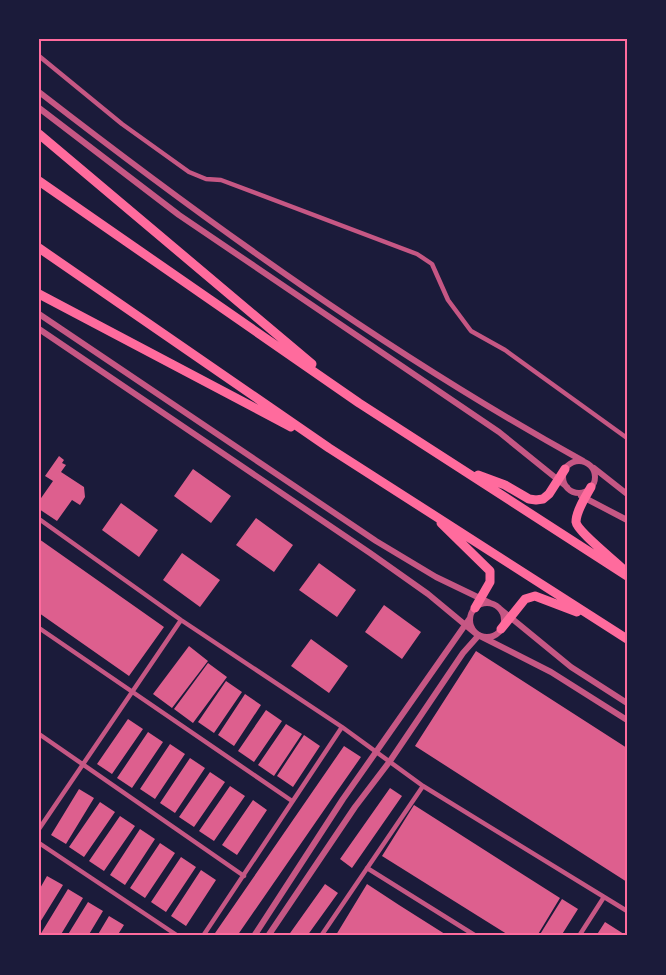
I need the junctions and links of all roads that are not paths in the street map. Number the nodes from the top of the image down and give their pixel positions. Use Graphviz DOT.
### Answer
graph roads {
  1 [pos="39,56"];
  2 [pos="39,92"];
  3 [pos="39,108"];
  4 [pos="39,134"];
  5 [pos="39,181"];
  6 [pos="39,248"];
  7 [pos="39,294"];
  8 [pos="39,314"];
  9 [pos="39,329"];
  10 [pos="359,404"];
  11 [pos="627,438"];
  12 [pos="329,448"];
  13 [pos="583,461"];
  14 [pos="592,467"];
  15 [pos="565,469"];
  16 [pos="466,472"];
  17 [pos="559,480"];
  18 [pos="567,487"];
  19 [pos="591,487"];
  20 [pos="573,492"];
  21 [pos="627,494"];
  22 [pos="585,499"];
  23 [pos="435,517"];
  24 [pos="39,519"];
  25 [pos="627,520"];
  26 [pos="627,574"];
  27 [pos="480,600"];
  28 [pos="499,608"];
  29 [pos="513,613"];
  30 [pos="470,618"];
  31 [pos="593,618"];
  32 [pos="181,620"];
  33 [pos="465,625"];
  34 [pos="39,628"];
  35 [pos="501,630"];
  36 [pos="478,635"];
  37 [pos="627,639"];
  38 [pos="132,692"];
  39 [pos="627,703"];
  40 [pos="627,720"];
  41 [pos="342,727"];
  42 [pos="39,734"];
  43 [pos="377,753"];
  44 [pos="390,761"];
  45 [pos="84,764"];
  46 [pos="423,786"];
  47 [pos="344,799"];
  48 [pos="292,801"];
  49 [pos="355,807"];
  50 [pos="39,829"];
  51 [pos="39,843"];
  52 [pos="367,868"];
  53 [pos="244,876"];
  54 [pos="604,897"];
  55 [pos="627,911"];
  56 [pos="178,936"];
  57 [pos="203,936"];
  58 [pos="254,936"];
  59 [pos="268,936"];
  60 [pos="321,936"];
  61 [pos="476,936"];
  62 [pos="579,936"];
  1 -- 11 [label="street"];
  2 -- 13 [label="street"];
  3 -- 17 [label="street"];
  4 -- 10 [label="highway"];
  5 -- 10 [label="highway"];
  6 -- 12 [label="highway"];
  7 -- 12 [label="highway"];
  8 -- 27 [label="street"];
  9 -- 33 [label="street"];
  10 -- 16 [label="highway"];
  12 -- 23 [label="highway"];
  13 -- 14 [label="street"];
  13 -- 15 [label="street"];
  14 -- 19 [label="street"];
  14 -- 21 [label="street"];
  15 -- 17 [label="highway"];
  15 -- 18 [label="street"];
  16 -- 17 [label="highway"];
  16 -- 26 [label="highway"];
  17 -- 18 [label="street"];
  18 -- 20 [label="street"];
  19 -- 20 [label="street"];
  19 -- 22 [label="highway"];
  20 -- 22 [label="street"];
  22 -- 25 [label="street"];
  22 -- 26 [label="highway"];
  23 -- 27 [label="highway"];
  23 -- 31 [label="highway"];
  24 -- 32 [label="street"];
  27 -- 28 [label="street"];
  27 -- 30 [label="street"];
  28 -- 29 [label="street"];
  28 -- 35 [label="street"];
  29 -- 31 [label="highway"];
  29 -- 35 [label="highway"];
  29 -- 39 [label="street"];
  30 -- 33 [label="street"];
  30 -- 36 [label="street"];
  31 -- 37 [label="highway"];
  32 -- 38 [label="street"];
  32 -- 41 [label="street"];
  33 -- 36 [label="street"];
  33 -- 43 [label="street"];
  34 -- 38 [label="street"];
  35 -- 36 [label="street"];
  36 -- 40 [label="street"];
  36 -- 44 [label="street"];
  38 -- 45 [label="street"];
  38 -- 48 [label="street"];
  41 -- 43 [label="street"];
  41 -- 48 [label="street"];
  42 -- 45 [label="street"];
  43 -- 44 [label="street"];
  43 -- 47 [label="street"];
  44 -- 46 [label="street"];
  44 -- 49 [label="street"];
  45 -- 50 [label="street"];
  45 -- 53 [label="street"];
  46 -- 52 [label="street"];
  46 -- 54 [label="street"];
  47 -- 49 [label="street"];
  47 -- 58 [label="street"];
  48 -- 53 [label="street"];
  49 -- 59 [label="street"];
  51 -- 56 [label="street"];
  52 -- 60 [label="street"];
  52 -- 61 [label="street"];
  53 -- 57 [label="street"];
  54 -- 55 [label="street"];
  54 -- 62 [label="street"];
}
